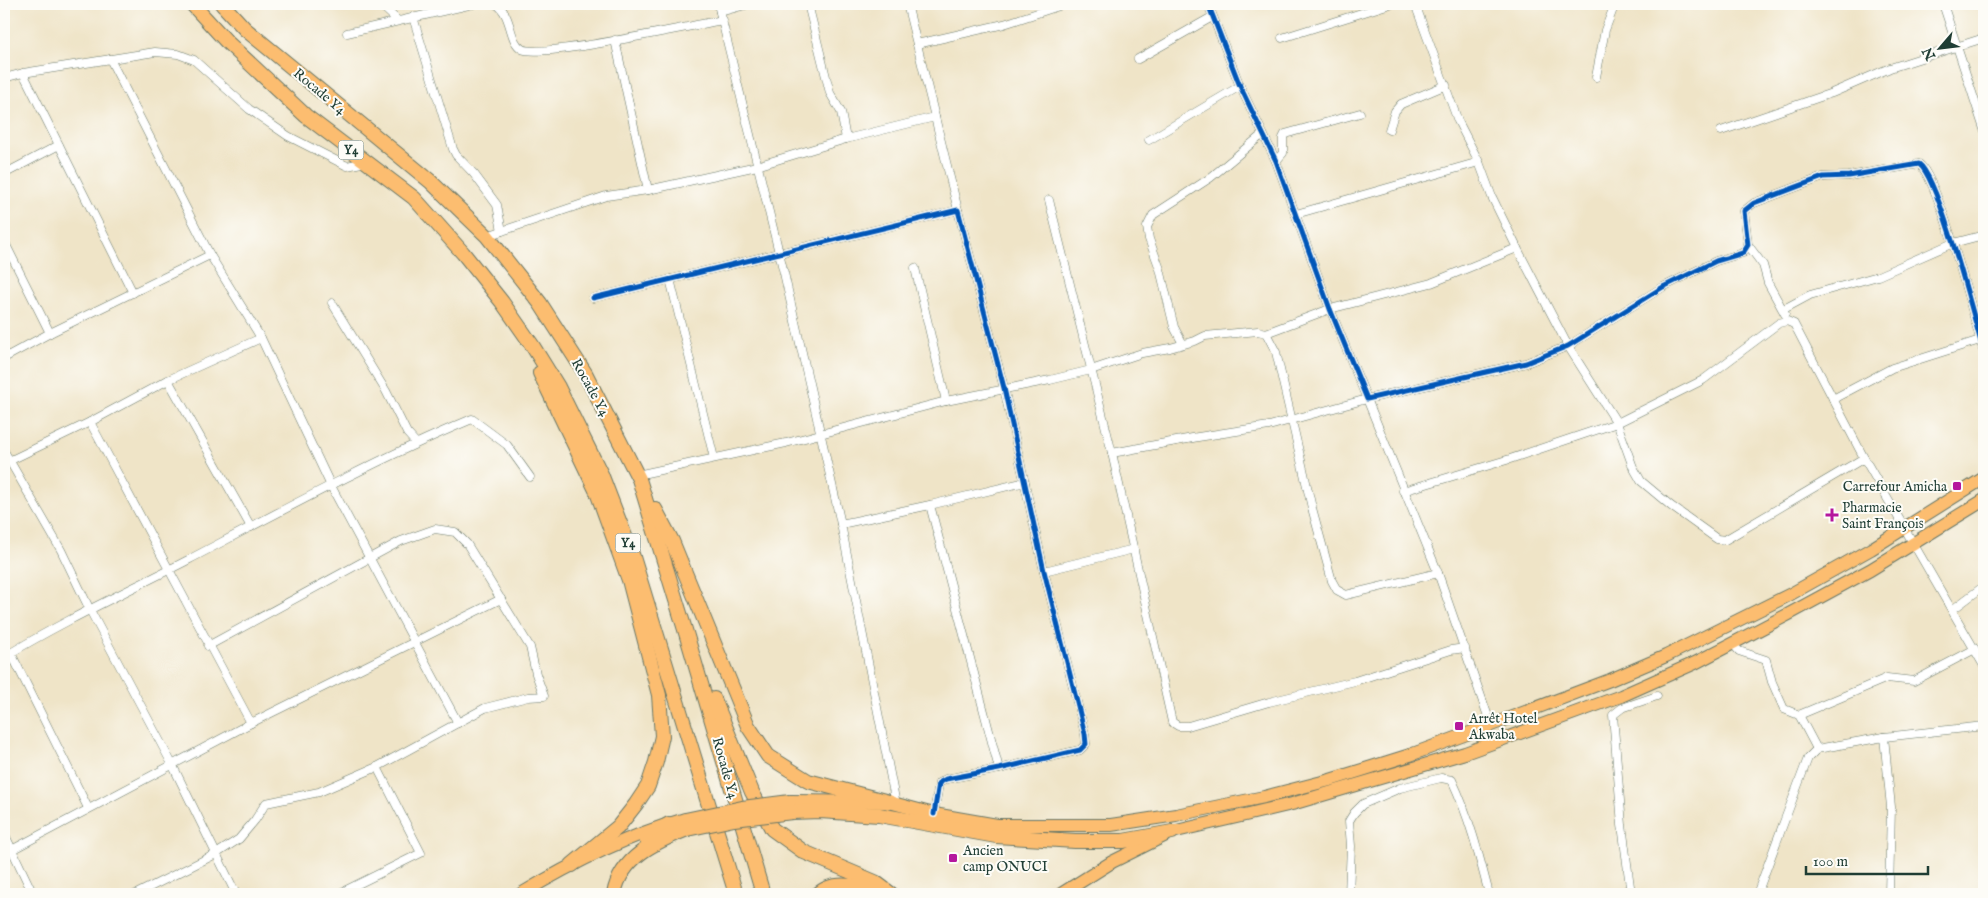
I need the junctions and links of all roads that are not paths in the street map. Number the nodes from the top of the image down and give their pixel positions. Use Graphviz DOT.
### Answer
graph roads {
  1 [pos="192,4"];
  2 [pos="222,4"];
  3 [pos="380,4"];
  4 [pos="473,4"];
  5 [pos="496,4"];
  6 [pos="749,4"];
  7 [pos="808,4"];
  8 [pos="907,4"];
  9 [pos="1065,4"];
  10 [pos="1208,4"];
  11 [pos="1390,4"];
  12 [pos="1415,4"];
  13 [pos="1615,4"];
  14 [pos="1943,4"];
  15 [pos="720,12"];
  16 [pos="413,17"];
  17 [pos="1212,17"];
  18 [pos="397,20"];
  19 [pos="346,33"];
  20 [pos="1282,38"];
  21 [pos="1984,38"];
  22 [pos="615,40"];
  23 [pos="917,44"];
  24 [pos="1958,48"];
  25 [pos="110,59"];
  26 [pos="1138,59"];
  27 [pos="23,73"];
  28 [pos="1596,77"];
  29 [pos="4,78"];
  30 [pos="1446,85"];
  31 [pos="1240,86"];
  32 [pos="1360,113"];
  33 [pos="935,117"];
  34 [pos="1984,129"];
  35 [pos="1389,130"];
  36 [pos="1721,131"];
  37 [pos="1264,134"];
  38 [pos="846,139"];
  39 [pos="1149,140"];
  40 [pos="58,145"];
  41 [pos="1276,161"];
  42 [pos="366,162"];
  43 [pos="1479,162"];
  44 [pos="757,166"];
  45 [pos="4,174"];
  46 [pos="648,190"];
  47 [pos="1049,200"];
  48 [pos="958,210"];
  49 [pos="1296,214"];
  50 [pos="502,231"];
  51 [pos="1984,235"];
  52 [pos="487,236"];
  53 [pos="4,241"];
  54 [pos="1953,243"];
  55 [pos="1748,245"];
  56 [pos="1517,248"];
  57 [pos="210,254"];
  58 [pos="779,254"];
  59 [pos="915,268"];
  60 [pos="670,280"];
  61 [pos="133,293"];
  62 [pos="593,298"];
  63 [pos="502,302"];
  64 [pos="332,303"];
  65 [pos="1330,309"];
  66 [pos="1784,309"];
  67 [pos="1787,321"];
  68 [pos="50,333"];
  69 [pos="1266,333"];
  70 [pos="261,338"];
  71 [pos="1980,340"];
  72 [pos="1183,344"];
  73 [pos="1568,346"];
  74 [pos="1984,353"];
  75 [pos="4,358"];
  76 [pos="1091,370"];
  77 [pos="168,380"];
  78 [pos="1004,388"];
  79 [pos="1367,398"];
  80 [pos="1833,399"];
  81 [pos="946,401"];
  82 [pos="1292,420"];
  83 [pos="90,422"];
  84 [pos="1617,423"];
  85 [pos="821,434"];
  86 [pos="416,443"];
  87 [pos="4,451"];
  88 [pos="1112,453"];
  89 [pos="714,458"];
  90 [pos="1864,458"];
  91 [pos="9,461"];
  92 [pos="530,477"];
  93 [pos="638,477"];
  94 [pos="1984,478"];
  95 [pos="1024,482"];
  96 [pos="331,486"];
  97 [pos="1403,491"];
  98 [pos="1984,500"];
  99 [pos="930,506"];
  100 [pos="841,524"];
  101 [pos="251,527"];
  102 [pos="1906,529"];
  103 [pos="1914,544"];
  104 [pos="1134,549"];
  105 [pos="370,558"];
  106 [pos="170,570"];
  107 [pos="1044,571"];
  108 [pos="1438,573"];
  109 [pos="1984,586"];
  110 [pos="501,599"];
  111 [pos="90,610"];
  112 [pos="1952,610"];
  113 [pos="686,633"];
  114 [pos="415,640"];
  115 [pos="1733,644"];
  116 [pos="208,646"];
  117 [pos="1465,648"];
  118 [pos="1975,649"];
  119 [pos="7,655"];
  120 [pos="1984,666"];
  121 [pos="1657,696"];
  122 [pos="1799,715"];
  123 [pos="251,723"];
  124 [pos="458,723"];
  125 [pos="1491,725"];
  126 [pos="1984,726"];
  127 [pos="1884,737"];
  128 [pos="1817,749"];
  129 [pos="172,764"];
  130 [pos="377,767"];
  131 [pos="999,769"];
  132 [pos="893,803"];
  133 [pos="708,804"];
  134 [pos="791,806"];
  135 [pos="88,808"];
  136 [pos="934,814"];
  137 [pos="669,824"];
  138 [pos="686,824"];
  139 [pos="1172,832"];
  140 [pos="4,833"];
  141 [pos="12,849"];
  142 [pos="4,854"];
  143 [pos="216,854"];
  144 [pos="572,865"];
  145 [pos="342,892"];
  146 [pos="1631,892"];
  147 [pos="33,894"];
  148 [pos="136,894"];
  149 [pos="236,894"];
  150 [pos="521,894"];
  151 [pos="606,894"];
  152 [pos="614,894"];
  153 [pos="727,894"];
  154 [pos="736,894"];
  155 [pos="763,894"];
  156 [pos="818,894"];
  157 [pos="877,894"];
  158 [pos="891,894"];
  159 [pos="1061,894"];
  160 [pos="1349,894"];
  161 [pos="1488,894"];
  162 [pos="1618,894"];
  163 [pos="1756,894"];
  164 [pos="1889,894"];
  1 -- 42 [label="highway, Rocade Y4 / Y4"];
  2 -- 52 [label="highway, Rocade Y4 / Y4"];
  3 -- 18 [label="street"];
  4 -- 16 [label="street"];
  5 -- 22 [label="street"];
  6 -- 15 [label="street"];
  7 -- 38 [label="street"];
  8 -- 23 [label="street"];
  9 -- 23 [label="street"];
  10 -- 17 [label="street"];
  11 -- 20 [label="street"];
  12 -- 30 [label="street"];
  13 -- 28 [label="street"];
  14 -- 24 [label="street"];
  15 -- 22 [label="street"];
  15 -- 44 [label="street"];
  16 -- 18 [label="street"];
  16 -- 50 [label="street"];
  17 -- 26 [label="street"];
  17 -- 31 [label="street"];
  18 -- 19 [label="street"];
  21 -- 24 [label="street"];
  22 -- 46 [label="street"];
  23 -- 33 [label="street"];
  24 -- 34 [label="street"];
  24 -- 36 [label="street"];
  25 -- 27 [label="street"];
  25 -- 42 [label="street"];
  25 -- 57 [label="street"];
  27 -- 29 [label="street"];
  27 -- 40 [label="street"];
  30 -- 35 [label="street"];
  30 -- 43 [label="street"];
  31 -- 37 [label="street"];
  31 -- 39 [label="street"];
  32 -- 41 [label="street"];
  33 -- 38 [label="street"];
  33 -- 48 [label="street"];
  37 -- 41 [label="street"];
  37 -- 72 [label="street"];
  38 -- 44 [label="street"];
  40 -- 45 [label="street"];
  40 -- 61 [label="street"];
  41 -- 49 [label="street"];
  42 -- 63 [label="highway, Rocade Y4 / Y4"];
  43 -- 49 [label="street"];
  43 -- 56 [label="street"];
  44 -- 46 [label="street"];
  44 -- 58 [label="street"];
  46 -- 50 [label="street"];
  47 -- 76 [label="street"];
  48 -- 58 [label="street"];
  48 -- 78 [label="street"];
  49 -- 65 [label="street"];
  50 -- 52 [label="street"];
  51 -- 54 [label="street"];
  52 -- 93 [label="highway, Rocade Y4 / Y4"];
  53 -- 68 [label="street"];
  54 -- 55 [label="street"];
  54 -- 66 [label="street"];
  54 -- 71 [label="street"];
  55 -- 66 [label="street"];
  55 -- 73 [label="street"];
  56 -- 65 [label="street"];
  56 -- 73 [label="street"];
  57 -- 61 [label="street"];
  57 -- 70 [label="street"];
  58 -- 60 [label="street"];
  58 -- 85 [label="street"];
  59 -- 81 [label="street"];
  60 -- 62 [label="street"];
  60 -- 89 [label="street"];
  61 -- 68 [label="street"];
  63 -- 133 [label="highway, Rocade Y4 / Y4"];
  63 -- 144 [label="highway"];
  64 -- 86 [label="street"];
  65 -- 69 [label="street"];
  65 -- 79 [label="street"];
  66 -- 67 [label="street"];
  67 -- 80 [label="street"];
  67 -- 84 [label="street"];
  68 -- 75 [label="street"];
  69 -- 72 [label="street"];
  69 -- 82 [label="street"];
  70 -- 77 [label="street"];
  70 -- 96 [label="street"];
  71 -- 74 [label="street"];
  71 -- 80 [label="street"];
  72 -- 76 [label="street"];
  73 -- 79 [label="street"];
  73 -- 84 [label="street"];
  76 -- 78 [label="street"];
  76 -- 88 [label="street"];
  77 -- 83 [label="street"];
  77 -- 101 [label="street"];
  78 -- 81 [label="street"];
  78 -- 95 [label="street"];
  79 -- 82 [label="street"];
  79 -- 97 [label="street"];
  80 -- 90 [label="street"];
  81 -- 85 [label="street"];
  82 -- 88 [label="street"];
  82 -- 108 [label="street"];
  83 -- 91 [label="street"];
  83 -- 106 [label="street"];
  84 -- 90 [label="street"];
  84 -- 97 [label="street"];
  85 -- 89 [label="street"];
  85 -- 100 [label="street"];
  86 -- 92 [label="street"];
  86 -- 96 [label="street"];
  87 -- 91 [label="street"];
  88 -- 104 [label="street"];
  89 -- 93 [label="street"];
  90 -- 102 [label="street"];
  91 -- 111 [label="street"];
  93 -- 113 [label="highway, Rocade Y4 / Y4"];
  93 -- 132 [label="highway"];
  94 -- 102 [label="main road"];
  95 -- 99 [label="street"];
  95 -- 107 [label="street"];
  96 -- 101 [label="street"];
  96 -- 105 [label="street"];
  97 -- 108 [label="street"];
  98 -- 103 [label="main road"];
  99 -- 100 [label="street"];
  99 -- 131 [label="street"];
  100 -- 132 [label="street"];
  101 -- 106 [label="street"];
  102 -- 103 [label="street"];
  102 -- 125 [label="main road"];
  103 -- 112 [label="street"];
  103 -- 115 [label="main road"];
  104 -- 107 [label="street"];
  104 -- 117 [label="street"];
  105 -- 110 [label="street"];
  105 -- 114 [label="street"];
  105 -- 116 [label="street"];
  106 -- 111 [label="street"];
  106 -- 116 [label="street"];
  107 -- 131 [label="street"];
  108 -- 117 [label="street"];
  109 -- 112 [label="street"];
  110 -- 114 [label="street"];
  110 -- 124 [label="street"];
  111 -- 119 [label="street"];
  111 -- 129 [label="street"];
  112 -- 118 [label="street"];
  113 -- 155 [label="highway, Rocade Y4 / Y4"];
  113 -- 158 [label="highway"];
  114 -- 123 [label="street"];
  114 -- 124 [label="street"];
  115 -- 122 [label="street"];
  115 -- 139 [label="main road"];
  116 -- 123 [label="street"];
  117 -- 125 [label="street"];
  118 -- 120 [label="street"];
  118 -- 122 [label="street"];
  119 -- 135 [label="street"];
  121 -- 146 [label="street"];
  122 -- 128 [label="street"];
  123 -- 129 [label="street"];
  124 -- 130 [label="street"];
  125 -- 136 [label="main road"];
  126 -- 127 [label="street"];
  127 -- 128 [label="street"];
  127 -- 164 [label="street"];
  128 -- 163 [label="street"];
  129 -- 135 [label="street"];
  129 -- 143 [label="street"];
  130 -- 143 [label="street"];
  130 -- 145 [label="street"];
  131 -- 136 [label="street"];
  132 -- 134 [label="main road"];
  132 -- 136 [label="main road"];
  133 -- 153 [label="highway"];
  133 -- 154 [label="highway, Rocade Y4 / Y4"];
  134 -- 138 [label="highway, bridge"];
  134 -- 139 [label="highway"];
  135 -- 141 [label="street"];
  137 -- 138 [label="main road"];
  137 -- 144 [label="main road"];
  137 -- 151 [label="highway"];
  138 -- 152 [label="highway"];
  139 -- 159 [label="main road"];
  140 -- 141 [label="street"];
  141 -- 142 [label="street"];
  141 -- 147 [label="street"];
  143 -- 148 [label="street"];
  143 -- 149 [label="street"];
  144 -- 150 [label="main road"];
  146 -- 162 [label="street"];
  156 -- 157 [label="highway"];
  160 -- 161 [label="street"];
}
